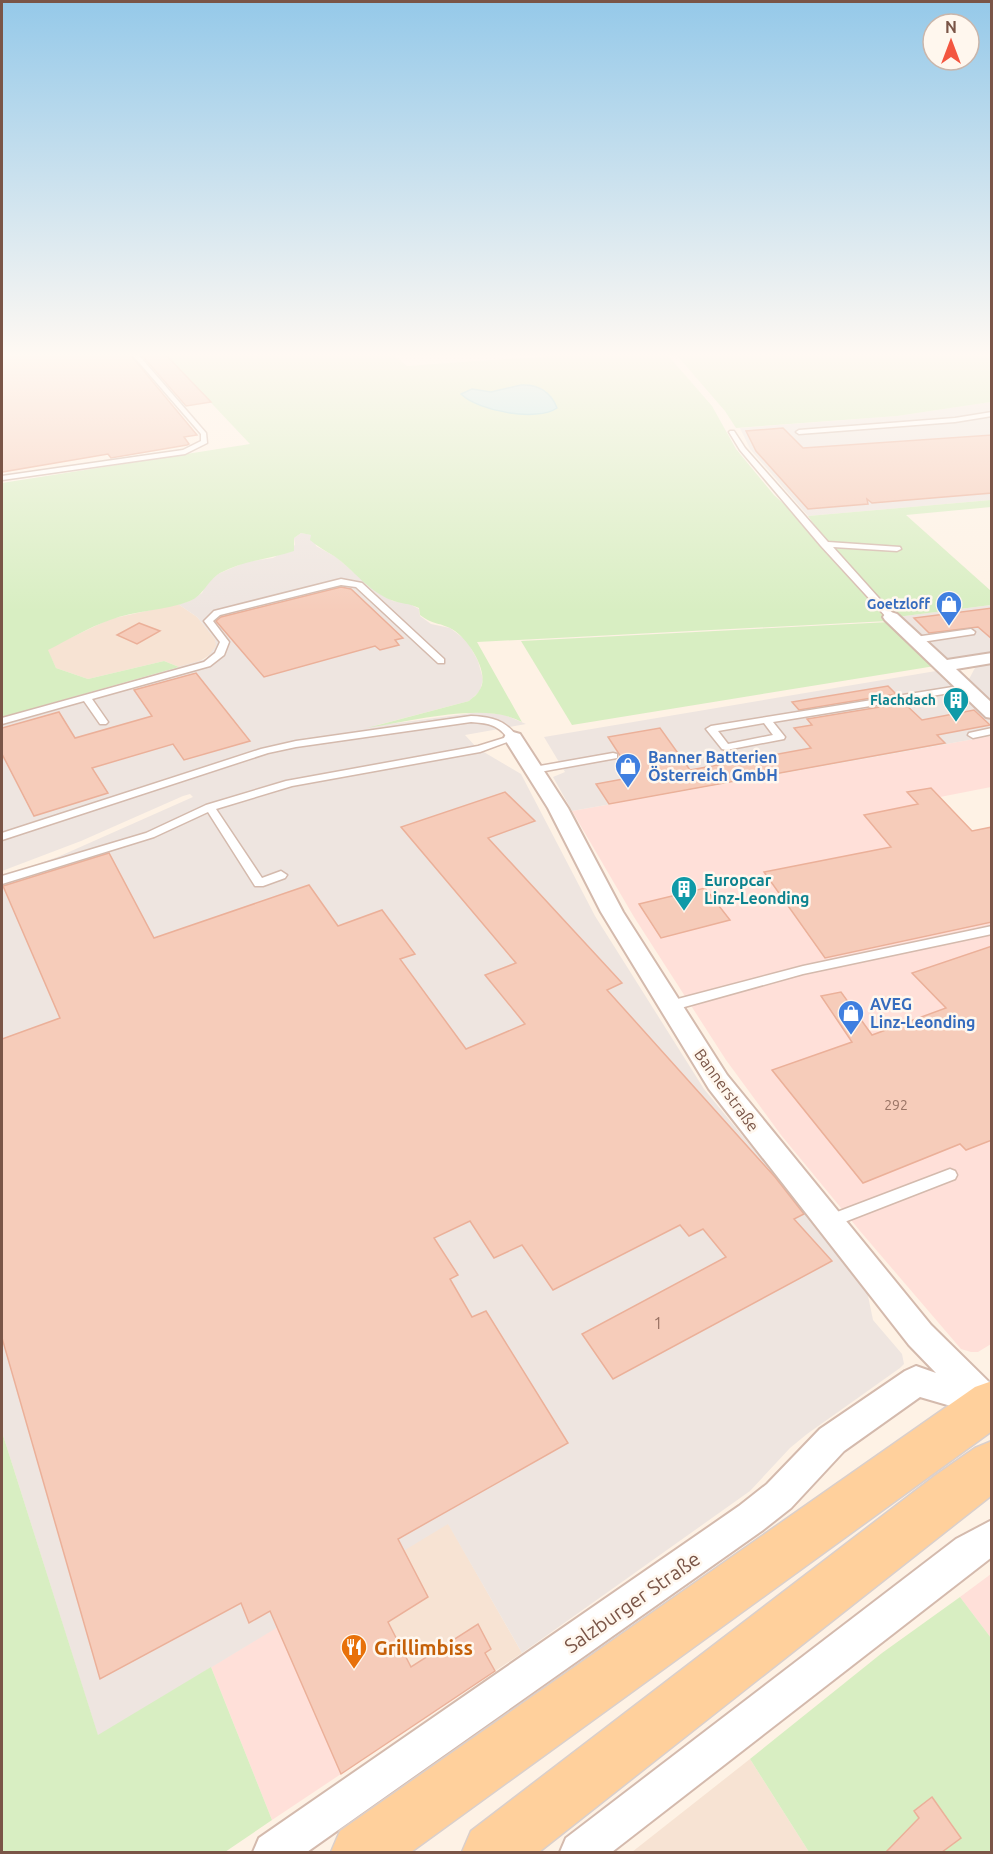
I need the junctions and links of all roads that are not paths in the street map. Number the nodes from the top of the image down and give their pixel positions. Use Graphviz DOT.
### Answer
graph roads {
  1 [pos="205,439"];
  2 [pos="736,439"];
  3 [pos="2,478"];
  4 [pos="824,544"];
  5 [pos="897,549"];
  6 [pos="891,617"];
  7 [pos="972,632"];
  8 [pos="915,640"];
  9 [pos="992,658"];
  10 [pos="441,661"];
  11 [pos="944,666"];
  12 [pos="965,688"];
  13 [pos="86,697"];
  14 [pos="992,713"];
  15 [pos="766,720"];
  16 [pos="2,721"];
  17 [pos="103,722"];
  18 [pos="294,729"];
  19 [pos="992,731"];
  20 [pos="973,735"];
  21 [pos="513,738"];
  22 [pos="296,744"];
  23 [pos="614,756"];
  24 [pos="534,770"];
  25 [pos="210,807"];
  26 [pos="2,837"];
  27 [pos="281,875"];
  28 [pos="2,880"];
  29 [pos="992,930"];
  30 [pos="670,1006"];
  31 [pos="950,1175"];
  32 [pos="829,1222"];
  33 [pos="991,1404"];
  34 [pos="992,1465"];
  35 [pos="992,1537"];
  36 [pos="273,1852"];
  37 [pos="361,1852"];
  38 [pos="492,1852"];
  39 [pos="580,1852"];
  1 -- 3 [label="lane"];
  2 -- 4 [label="lane"];
  4 -- 5 [label="lane"];
  4 -- 6 [label="lane"];
  6 -- 8 [label="street"];
  7 -- 8 [label="lane"];
  8 -- 11 [label="street"];
  9 -- 11 [label="street"];
  10 -- 13 [label="lane"];
  11 -- 12 [label="street"];
  12 -- 14 [label="street"];
  12 -- 15 [label="lane"];
  13 -- 16 [label="lane"];
  13 -- 17 [label="lane"];
  15 -- 15 [label="lane"];
  18 -- 22 [label="lane"];
  19 -- 20 [label="lane"];
  21 -- 22 [label="lane"];
  21 -- 24 [label="street, Bannerstraße"];
  21 -- 25 [label="lane"];
  22 -- 26 [label="lane"];
  23 -- 24 [label="lane"];
  24 -- 30 [label="street, Bannerstraße"];
  25 -- 27 [label="lane"];
  25 -- 28 [label="lane"];
  29 -- 30 [label="lane"];
  30 -- 32 [label="street, Bannerstraße"];
  31 -- 32 [label="lane"];
  32 -- 33 [label="street, Bannerstraße"];
  33 -- 36 [label="street, Salzburger Straße"];
  33 -- 37 [label="main road"];
  34 -- 38 [label="main road"];
  35 -- 39 [label="street"];
}
